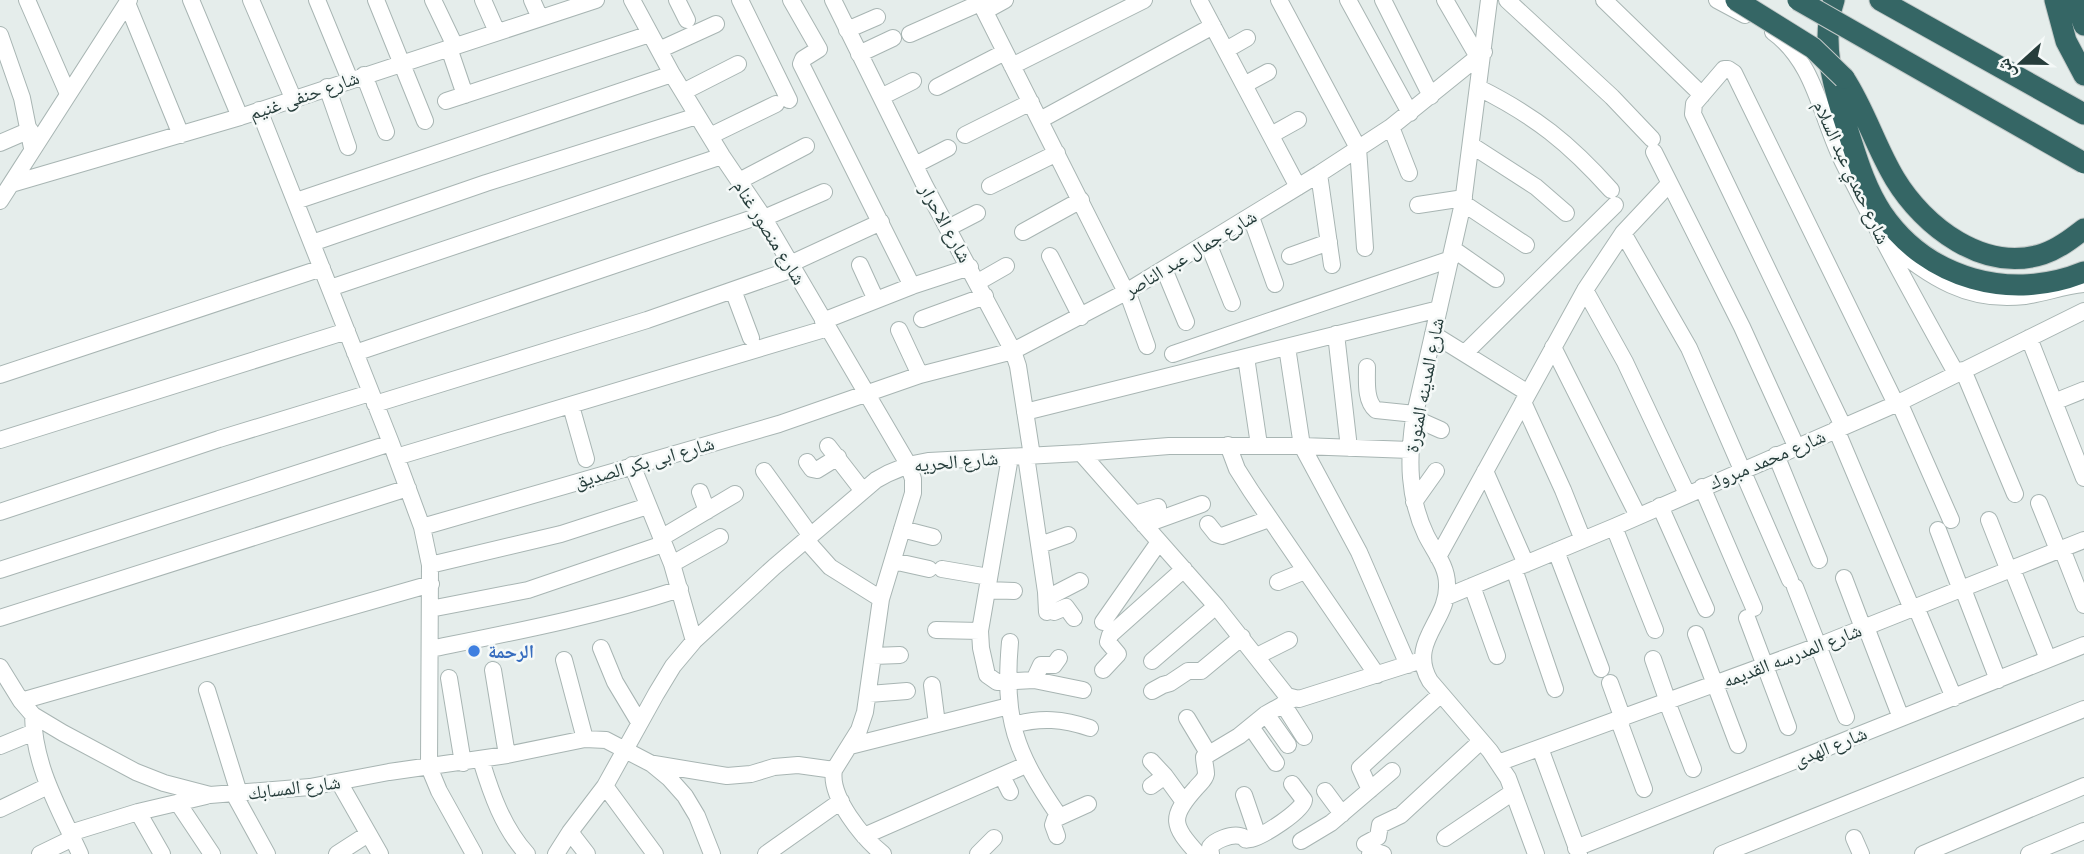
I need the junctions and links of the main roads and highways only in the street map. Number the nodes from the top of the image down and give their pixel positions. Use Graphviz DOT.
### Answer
graph roads {
  1 [pos="1736,0"];
  2 [pos="1798,0"];
  3 [pos="1834,0"];
  4 [pos="1880,0"];
  5 [pos="2055,0"];
  6 [pos="2075,0"];
  7 [pos="2084,25"];
  8 [pos="2084,75"];
  9 [pos="2084,114"];
  10 [pos="2084,163"];
  11 [pos="2084,229"];
  12 [pos="2084,272"];
  1 -- 11 [label="highway, bridge"];
  2 -- 10 [label="highway, bridge"];
  3 -- 12 [label="highway"];
  4 -- 9 [label="highway"];
  5 -- 8 [label="highway"];
  6 -- 7 [label="highway"];
}
